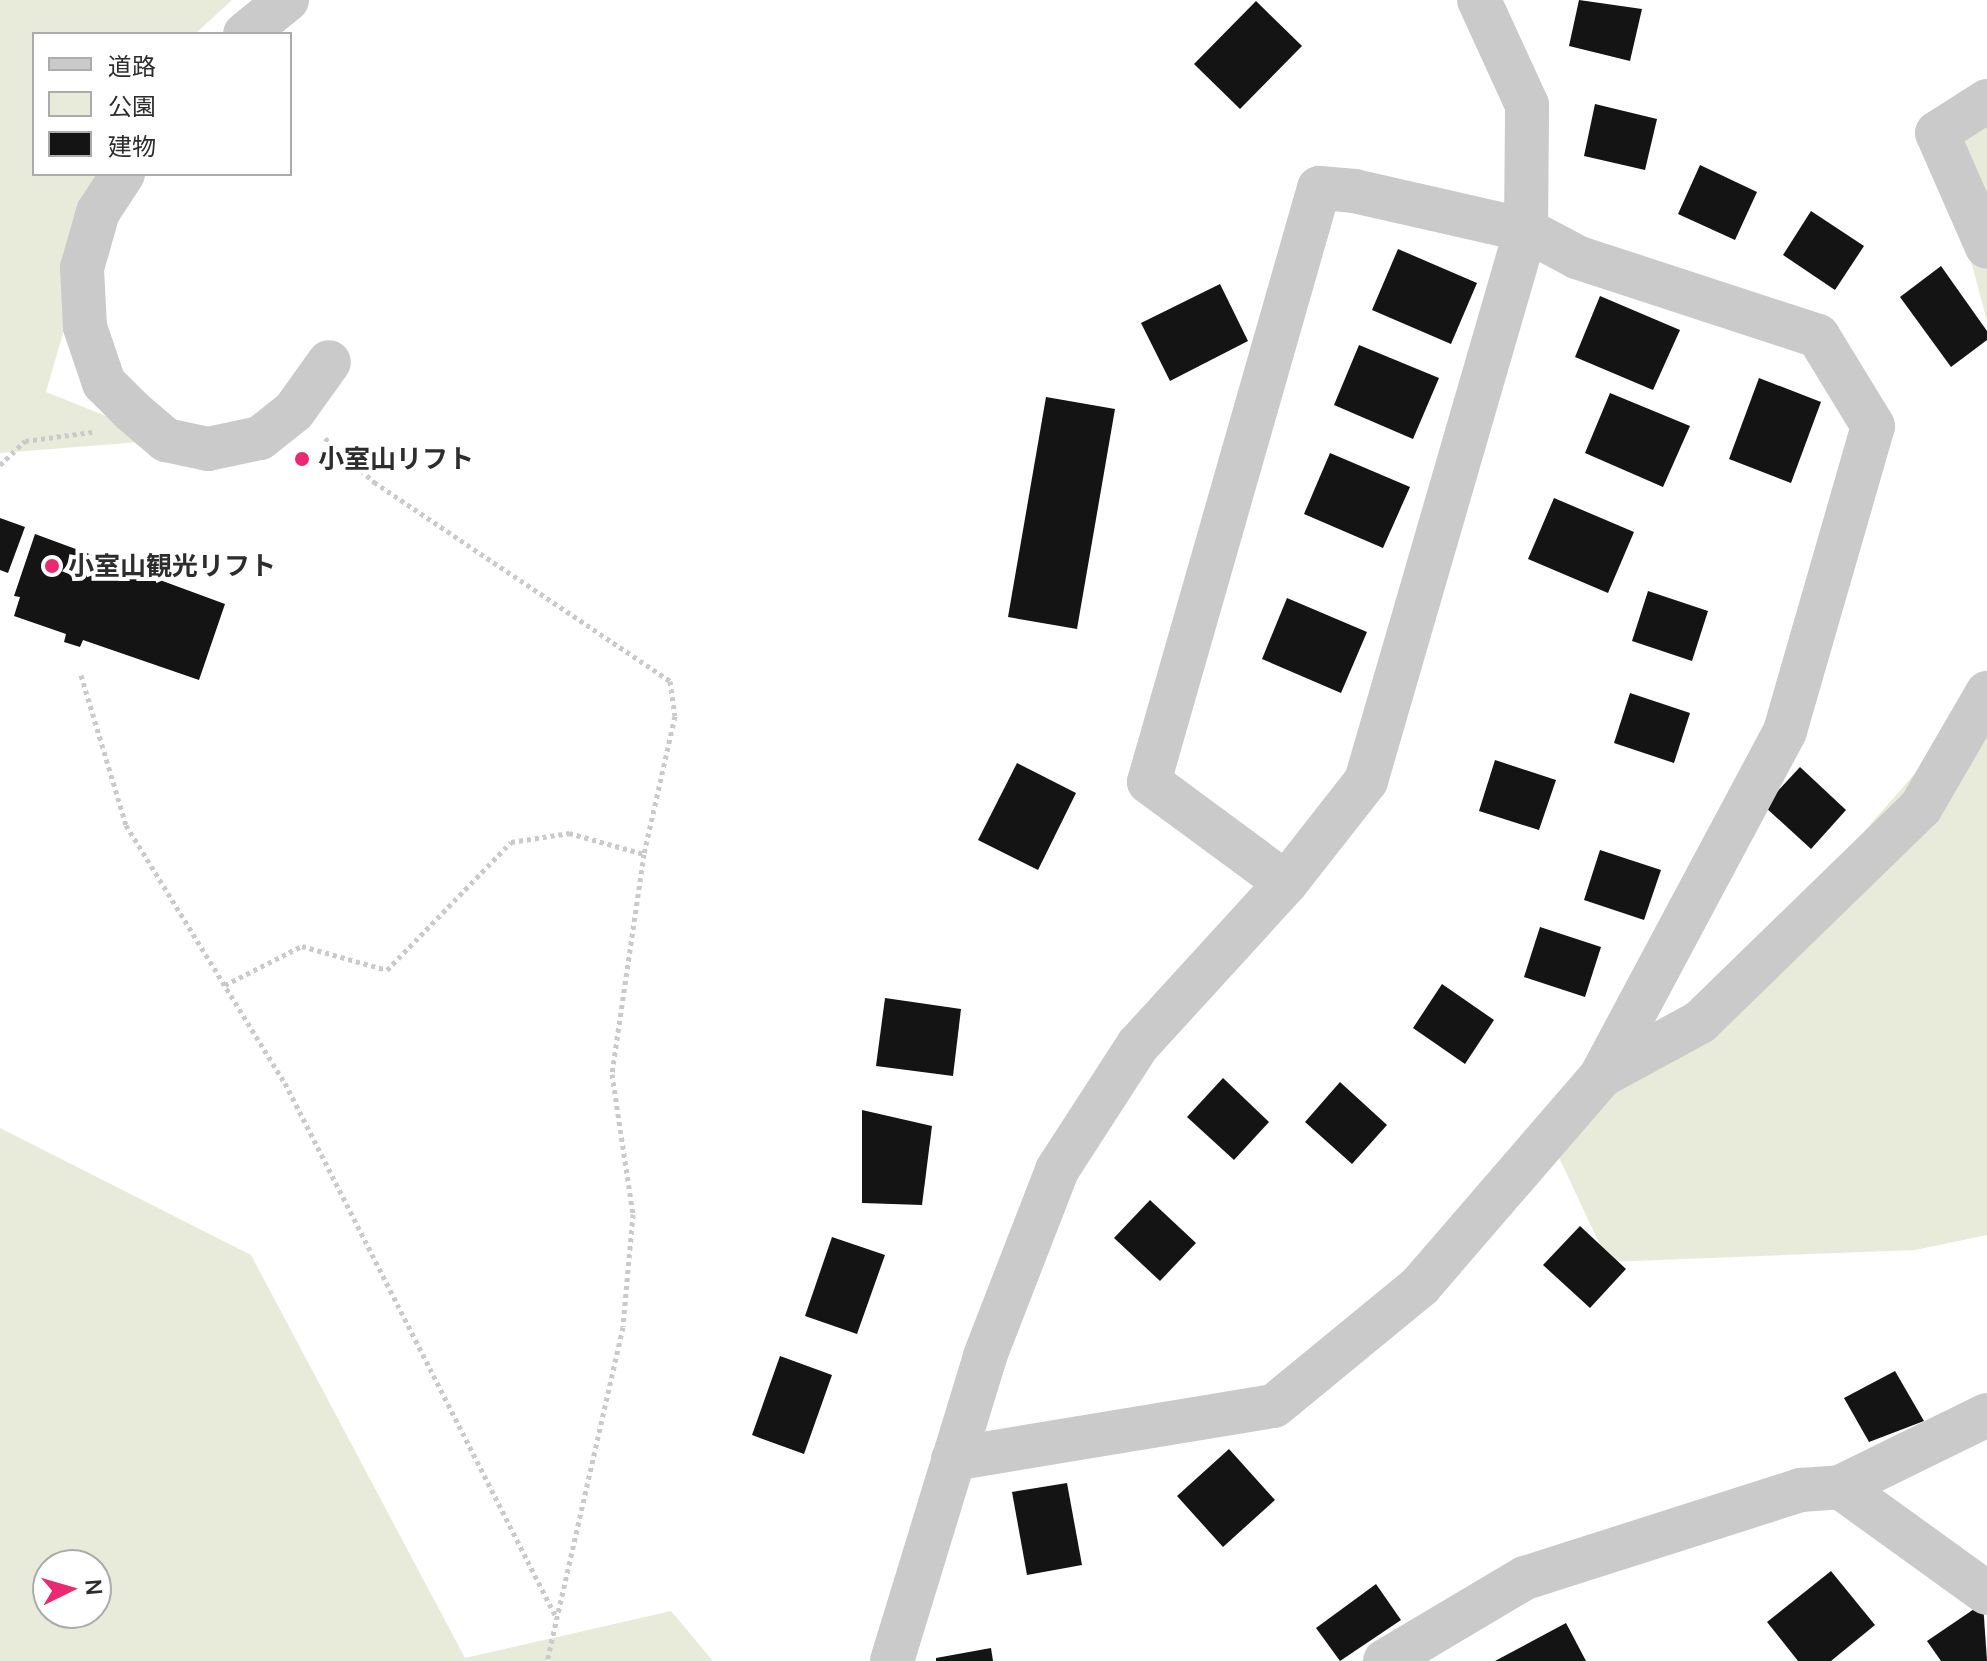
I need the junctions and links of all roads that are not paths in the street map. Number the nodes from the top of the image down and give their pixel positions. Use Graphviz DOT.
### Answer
graph roads {
  1 [pos="287,0"];
  2 [pos="1479,0"];
  3 [pos="247,32"];
  4 [pos="1987,101"];
  5 [pos="122,176"];
  6 [pos="1526,230"];
  7 [pos="1987,247"];
  8 [pos="329,362"];
  9 [pos="1987,693"];
  10 [pos="1286,883"];
  11 [pos="1601,1076"];
  12 [pos="1987,1415"];
  13 [pos="953,1459"];
  14 [pos="1840,1487"];
  15 [pos="1987,1593"];
  16 [pos="892,1661"];
  17 [pos="1385,1661"];
  1 -- 3 [label="street"];
  2 -- 6 [label="street"];
  4 -- 7 [label="street"];
  5 -- 8 [label="street"];
  6 -- 10 [label="street"];
  6 -- 10 [label="street"];
  6 -- 11 [label="street"];
  9 -- 11 [label="street"];
  10 -- 13 [label="street"];
  11 -- 13 [label="street"];
  12 -- 14 [label="street"];
  13 -- 16 [label="street"];
  14 -- 15 [label="street"];
  14 -- 17 [label="street"];
}
